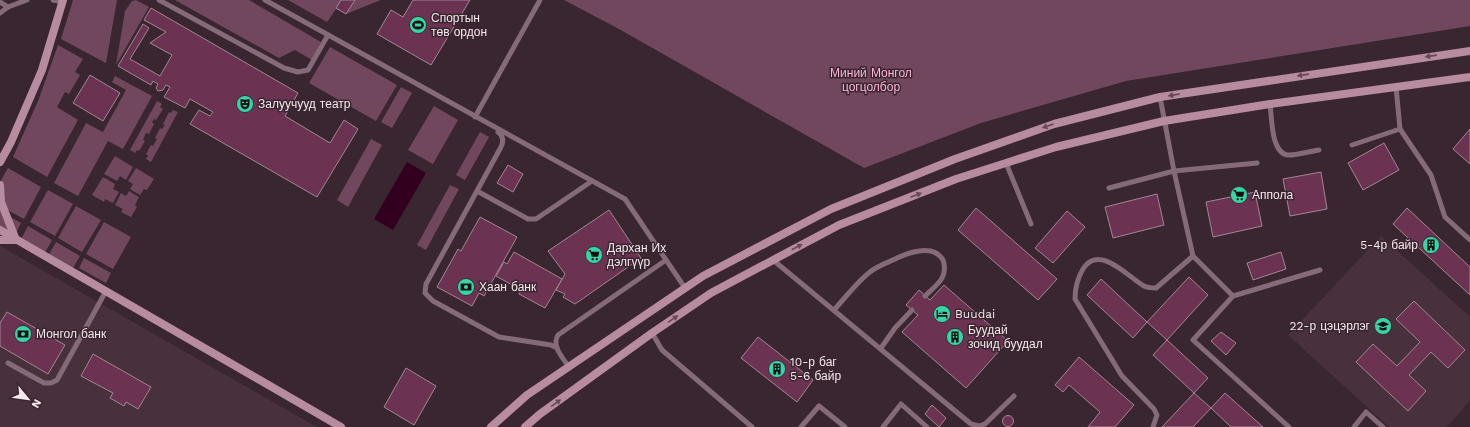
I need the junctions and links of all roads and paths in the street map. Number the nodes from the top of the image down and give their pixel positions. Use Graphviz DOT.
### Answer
graph roads {
  1 [pos="27,0"];
  2 [pos="53,0"];
  3 [pos="159,0"];
  4 [pos="265,0"];
  5 [pos="540,0"];
  6 [pos="63,1"];
  7 [pos="0,2"];
  8 [pos="8,7"];
  9 [pos="0,13"];
  10 [pos="328,35"];
  11 [pos="1470,51"];
  12 [pos="1470,77"];
  13 [pos="1396,87"];
  14 [pos="1160,97"];
  15 [pos="1270,104"];
  16 [pos="475,117"];
  17 [pos="1164,121"];
  18 [pos="495,128"];
  19 [pos="1400,130"];
  20 [pos="1352,145"];
  21 [pos="1319,150"];
  22 [pos="0,162"];
  23 [pos="1006,163"];
  24 [pos="1257,163"];
  25 [pos="1174,171"];
  26 [pos="592,181"];
  27 [pos="0,185"];
  28 [pos="1109,188"];
  29 [pos="477,191"];
  30 [pos="1031,224"];
  31 [pos="0,230"];
  32 [pos="0,240"];
  33 [pos="16,240"];
  34 [pos="1470,240"];
  35 [pos="1193,256"];
  36 [pos="666,260"];
  37 [pos="773,260"];
  38 [pos="1320,270"];
  39 [pos="684,288"];
  40 [pos="106,291"];
  41 [pos="925,296"];
  42 [pos="1233,296"];
  43 [pos="834,310"];
  44 [pos="912,310"];
  45 [pos="652,333"];
  46 [pos="557,348"];
  47 [pos="880,348"];
  48 [pos="8,363"];
  49 [pos="569,367"];
  50 [pos="1014,396"];
  51 [pos="341,427"];
  52 [pos="490,427"];
  53 [pos="525,427"];
  54 [pos="752,427"];
  55 [pos="801,427"];
  56 [pos="845,427"];
  57 [pos="883,427"];
  58 [pos="927,427"];
  59 [pos="1153,427"];
  60 [pos="1289,427"];
  61 [pos="1354,427"];
  62 [pos="1383,427"];
  1 -- 8 [label="lane"];
  2 -- 6 [label="lane"];
  3 -- 10 [label="lane"];
  4 -- 10 [label="lane"];
  5 -- 16 [label="lane"];
  6 -- 22 [label="main road"];
  7 -- 8 [label="lane"];
  8 -- 9 [label="lane"];
  10 -- 16 [label="lane"];
  11 -- 14 [label="main road, one-way"];
  12 -- 13 [label="main road"];
  13 -- 15 [label="main road"];
  13 -- 19 [label="lane"];
  14 -- 17 [label="lane"];
  14 -- 39 [label="main road, one-way"];
  15 -- 17 [label="main road"];
  15 -- 21 [label="lane"];
  16 -- 18 [label="lane"];
  17 -- 23 [label="main road"];
  17 -- 25 [label="lane"];
  18 -- 26 [label="lane"];
  18 -- 29 [label="lane"];
  19 -- 20 [label="lane"];
  19 -- 34 [label="lane"];
  23 -- 30 [label="lane"];
  37 -- 23 [label="main road, one-way"];
  24 -- 25 [label="lane"];
  25 -- 28 [label="lane"];
  25 -- 35 [label="lane"];
  26 -- 29 [label="lane"];
  26 -- 36 [label="lane"];
  27 -- 33 [label="main road"];
  29 -- 46 [label="lane"];
  31 -- 33 [label="main road"];
  32 -- 33 [label="main road"];
  33 -- 40 [label="main road"];
  35 -- 42 [label="lane"];
  35 -- 59 [label="lane"];
  36 -- 39 [label="lane"];
  36 -- 46 [label="lane"];
  37 -- 43 [label="lane"];
  45 -- 37 [label="main road, one-way"];
  38 -- 42 [label="lane"];
  39 -- 49 [label="main road"];
  40 -- 48 [label="lane"];
  40 -- 51 [label="main road"];
  41 -- 43 [label="lane"];
  42 -- 60 [label="lane"];
  43 -- 47 [label="lane"];
  44 -- 47 [label="lane"];
  53 -- 45 [label="main road, one-way"];
  45 -- 54 [label="lane"];
  46 -- 49 [label="lane"];
  47 -- 50 [label="lane"];
  49 -- 52 [label="main road"];
  55 -- 56 [label="lane"];
  57 -- 58 [label="lane"];
  61 -- 62 [label="lane"];
}
